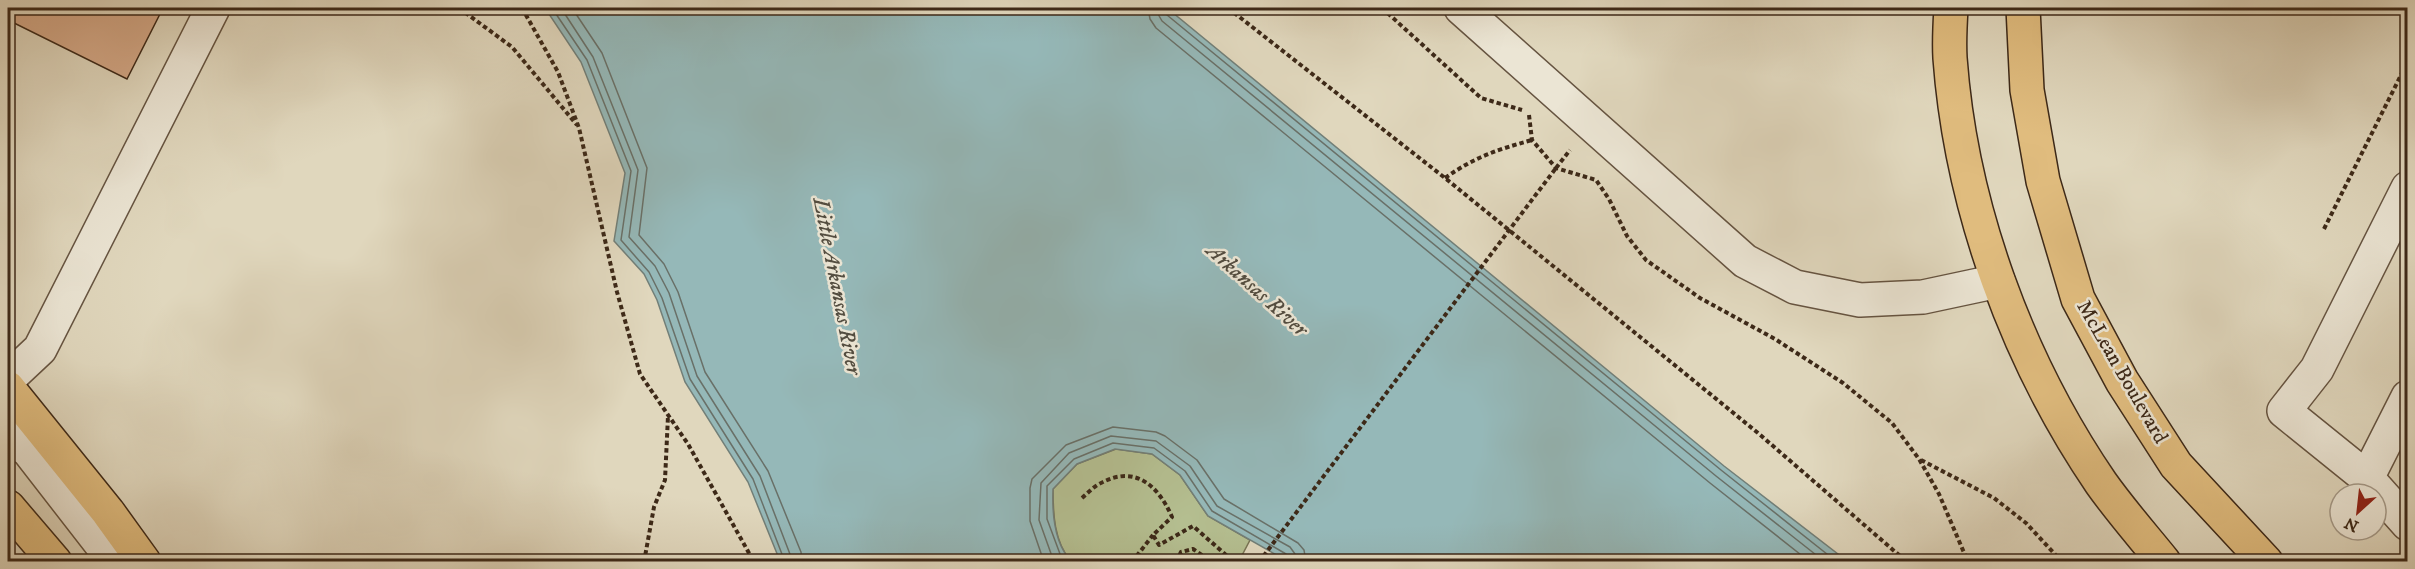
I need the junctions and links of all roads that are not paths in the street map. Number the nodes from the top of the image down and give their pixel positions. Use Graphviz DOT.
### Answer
graph roads {
  1 [pos="213,8"];
  2 [pos="1461,8"];
  3 [pos="1951,8"];
  4 [pos="2023,8"];
  5 [pos="2408,188"];
  6 [pos="1998,281"];
  7 [pos="8,379"];
  8 [pos="8,388"];
  9 [pos="2408,398"];
  10 [pos="8,437"];
  11 [pos="2367,478"];
  12 [pos="8,507"];
  13 [pos="2408,524"];
  14 [pos="55,561"];
  15 [pos="115,561"];
  16 [pos="144,561"];
  17 [pos="2164,561"];
  18 [pos="2266,561"];
  1 -- 7 [label="street"];
  2 -- 6 [label="street"];
  3 -- 6 [label="main road"];
  4 -- 18 [label="main road, McLean Boulevard"];
  5 -- 11 [label="street"];
  6 -- 17 [label="main road"];
  8 -- 16 [label="main road"];
  9 -- 11 [label="street"];
  10 -- 15 [label="street"];
  11 -- 13 [label="street"];
  12 -- 14 [label="main road"];
}
